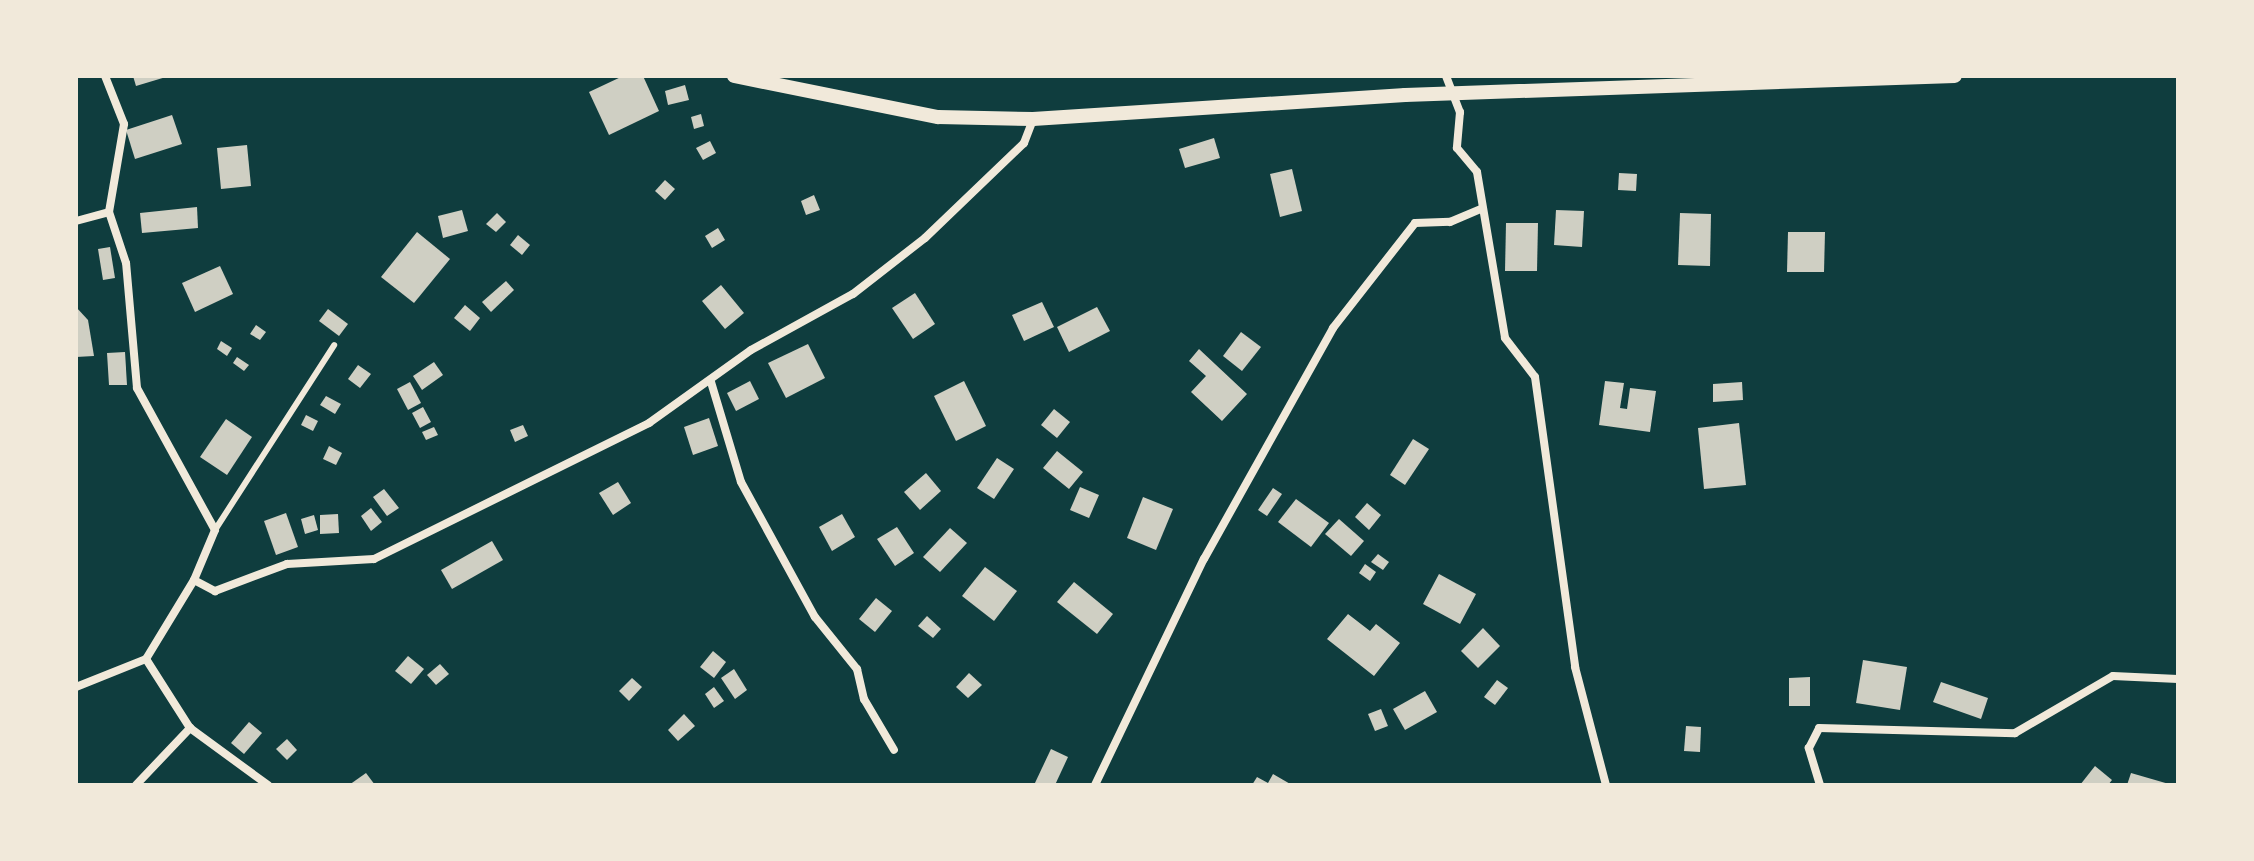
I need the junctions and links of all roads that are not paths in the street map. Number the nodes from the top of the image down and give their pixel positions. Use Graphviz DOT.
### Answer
graph roads {
  1 [pos="105,76"];
  2 [pos="734,76"];
  3 [pos="1446,76"];
  4 [pos="1955,76"];
  5 [pos="1452,94"];
  6 [pos="1033,119"];
  7 [pos="1480,209"];
  8 [pos="109,212"];
  9 [pos="76,221"];
  10 [pos="334,345"];
  11 [pos="711,382"];
  12 [pos="215,530"];
  13 [pos="194,580"];
  14 [pos="146,659"];
  15 [pos="2178,679"];
  16 [pos="76,687"];
  17 [pos="190,728"];
  18 [pos="894,750"];
  19 [pos="136,785"];
  20 [pos="268,785"];
  21 [pos="1095,785"];
  22 [pos="1606,785"];
  23 [pos="1820,785"];
  1 -- 8 [label="street"];
  2 -- 6 [label="street"];
  3 -- 5 [label="street"];
  4 -- 5 [label="street"];
  5 -- 6 [label="street"];
  5 -- 7 [label="street"];
  6 -- 11 [label="street"];
  7 -- 21 [label="street"];
  7 -- 22 [label="street"];
  8 -- 9 [label="street"];
  8 -- 12 [label="street"];
  10 -- 12 [label="lane"];
  11 -- 13 [label="street"];
  11 -- 18 [label="street"];
  12 -- 13 [label="street"];
  13 -- 14 [label="street"];
  14 -- 16 [label="street"];
  14 -- 17 [label="street"];
  15 -- 23 [label="street"];
  17 -- 19 [label="street"];
  17 -- 20 [label="street"];
}
